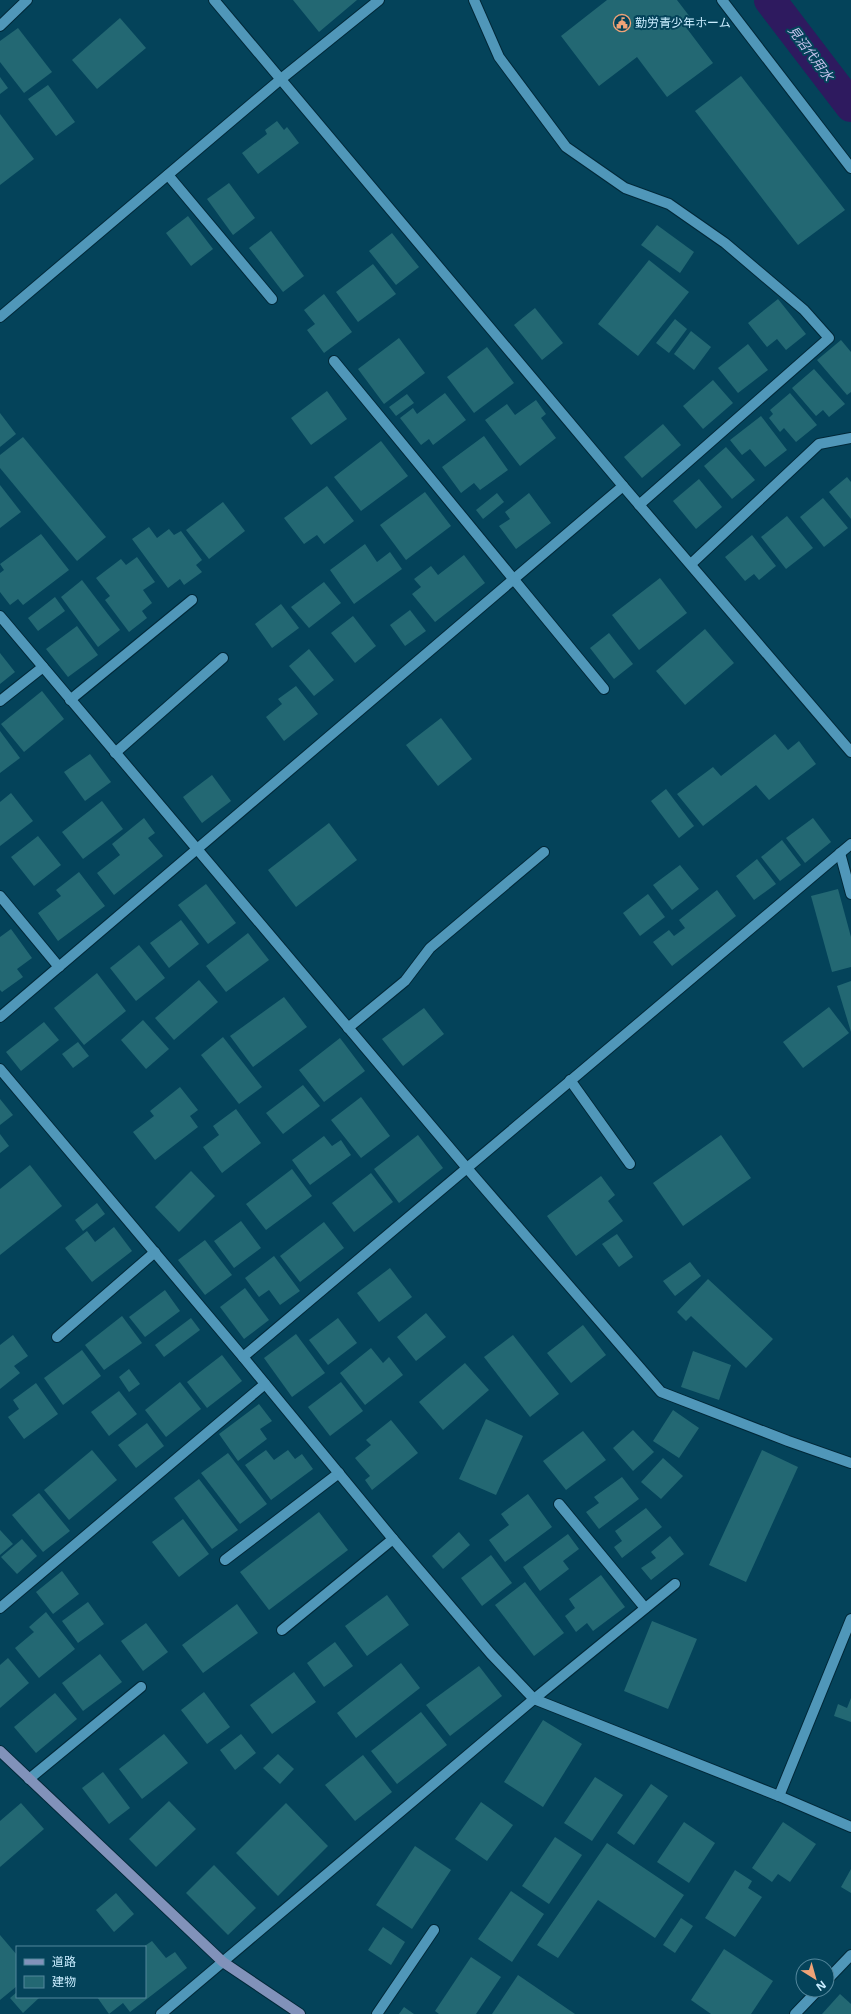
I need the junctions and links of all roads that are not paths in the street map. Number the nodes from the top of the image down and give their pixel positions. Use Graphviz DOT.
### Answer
graph roads {
  1 [pos="27,0"];
  2 [pos="214,0"];
  3 [pos="379,0"];
  4 [pos="474,0"];
  5 [pos="722,0"];
  6 [pos="0,26"];
  7 [pos="281,79"];
  8 [pos="851,168"];
  9 [pos="168,175"];
  10 [pos="272,299"];
  11 [pos="0,317"];
  12 [pos="334,361"];
  13 [pos="851,438"];
  14 [pos="623,486"];
  15 [pos="639,505"];
  16 [pos="691,564"];
  17 [pos="513,579"];
  18 [pos="192,600"];
  19 [pos="0,616"];
  20 [pos="223,658"];
  21 [pos="43,667"];
  22 [pos="604,689"];
  23 [pos="70,700"];
  24 [pos="0,701"];
  25 [pos="851,752"];
  26 [pos="115,753"];
  27 [pos="851,844"];
  28 [pos="197,849"];
  29 [pos="544,852"];
  30 [pos="840,854"];
  31 [pos="851,894"];
  32 [pos="0,896"];
  33 [pos="59,967"];
  34 [pos="0,1017"];
  35 [pos="348,1028"];
  36 [pos="0,1069"];
  37 [pos="570,1080"];
  38 [pos="630,1164"];
  39 [pos="466,1167"];
  40 [pos="155,1252"];
  41 [pos="57,1337"];
  42 [pos="242,1356"];
  43 [pos="265,1384"];
  44 [pos="851,1462"];
  45 [pos="339,1472"];
  46 [pos="559,1504"];
  47 [pos="393,1539"];
  48 [pos="225,1560"];
  49 [pos="675,1584"];
  50 [pos="0,1608"];
  51 [pos="645,1608"];
  52 [pos="851,1618"];
  53 [pos="282,1630"];
  54 [pos="141,1687"];
  55 [pos="534,1699"];
  56 [pos="0,1751"];
  57 [pos="29,1779"];
  58 [pos="779,1796"];
  59 [pos="851,1827"];
  60 [pos="434,1930"];
  61 [pos="851,1955"];
  62 [pos="223,1962"];
  63 [pos="835,1972"];
  64 [pos="810,1998"];
  65 [pos="161,2014"];
  66 [pos="300,2014"];
  67 [pos="377,2014"];
  68 [pos="795,2014"];
  1 -- 6 [label="street"];
  2 -- 7 [label="street"];
  3 -- 7 [label="street"];
  4 -- 15 [label="street"];
  5 -- 8 [label="street"];
  7 -- 9 [label="street"];
  7 -- 14 [label="street"];
  9 -- 10 [label="street"];
  9 -- 11 [label="street"];
  12 -- 17 [label="street"];
  13 -- 16 [label="street"];
  14 -- 15 [label="street"];
  14 -- 17 [label="street"];
  15 -- 16 [label="street"];
  16 -- 25 [label="street"];
  17 -- 22 [label="street"];
  17 -- 28 [label="street"];
  18 -- 23 [label="street"];
  19 -- 21 [label="street"];
  20 -- 26 [label="street"];
  21 -- 23 [label="street"];
  21 -- 24 [label="street"];
  23 -- 26 [label="street"];
  26 -- 28 [label="street"];
  27 -- 30 [label="street"];
  28 -- 33 [label="street"];
  28 -- 35 [label="street"];
  29 -- 35 [label="street"];
  30 -- 31 [label="street"];
  30 -- 37 [label="street"];
  32 -- 33 [label="street"];
  33 -- 34 [label="street"];
  35 -- 39 [label="street"];
  36 -- 40 [label="street"];
  37 -- 38 [label="street"];
  37 -- 39 [label="street"];
  39 -- 42 [label="street"];
  39 -- 44 [label="street"];
  40 -- 41 [label="street"];
  40 -- 42 [label="street"];
  42 -- 43 [label="street"];
  43 -- 45 [label="street"];
  43 -- 50 [label="street"];
  45 -- 47 [label="street"];
  45 -- 48 [label="street"];
  46 -- 51 [label="street"];
  47 -- 53 [label="street"];
  47 -- 55 [label="street"];
  49 -- 51 [label="street"];
  51 -- 55 [label="street"];
  52 -- 58 [label="street"];
  54 -- 57 [label="street"];
  55 -- 58 [label="street"];
  55 -- 62 [label="street"];
  56 -- 57 [label="street"];
  57 -- 62 [label="street"];
  58 -- 59 [label="street"];
  60 -- 67 [label="street"];
  61 -- 63 [label="street"];
  62 -- 65 [label="street"];
  62 -- 66 [label="street"];
  64 -- 68 [label="street"];
}
